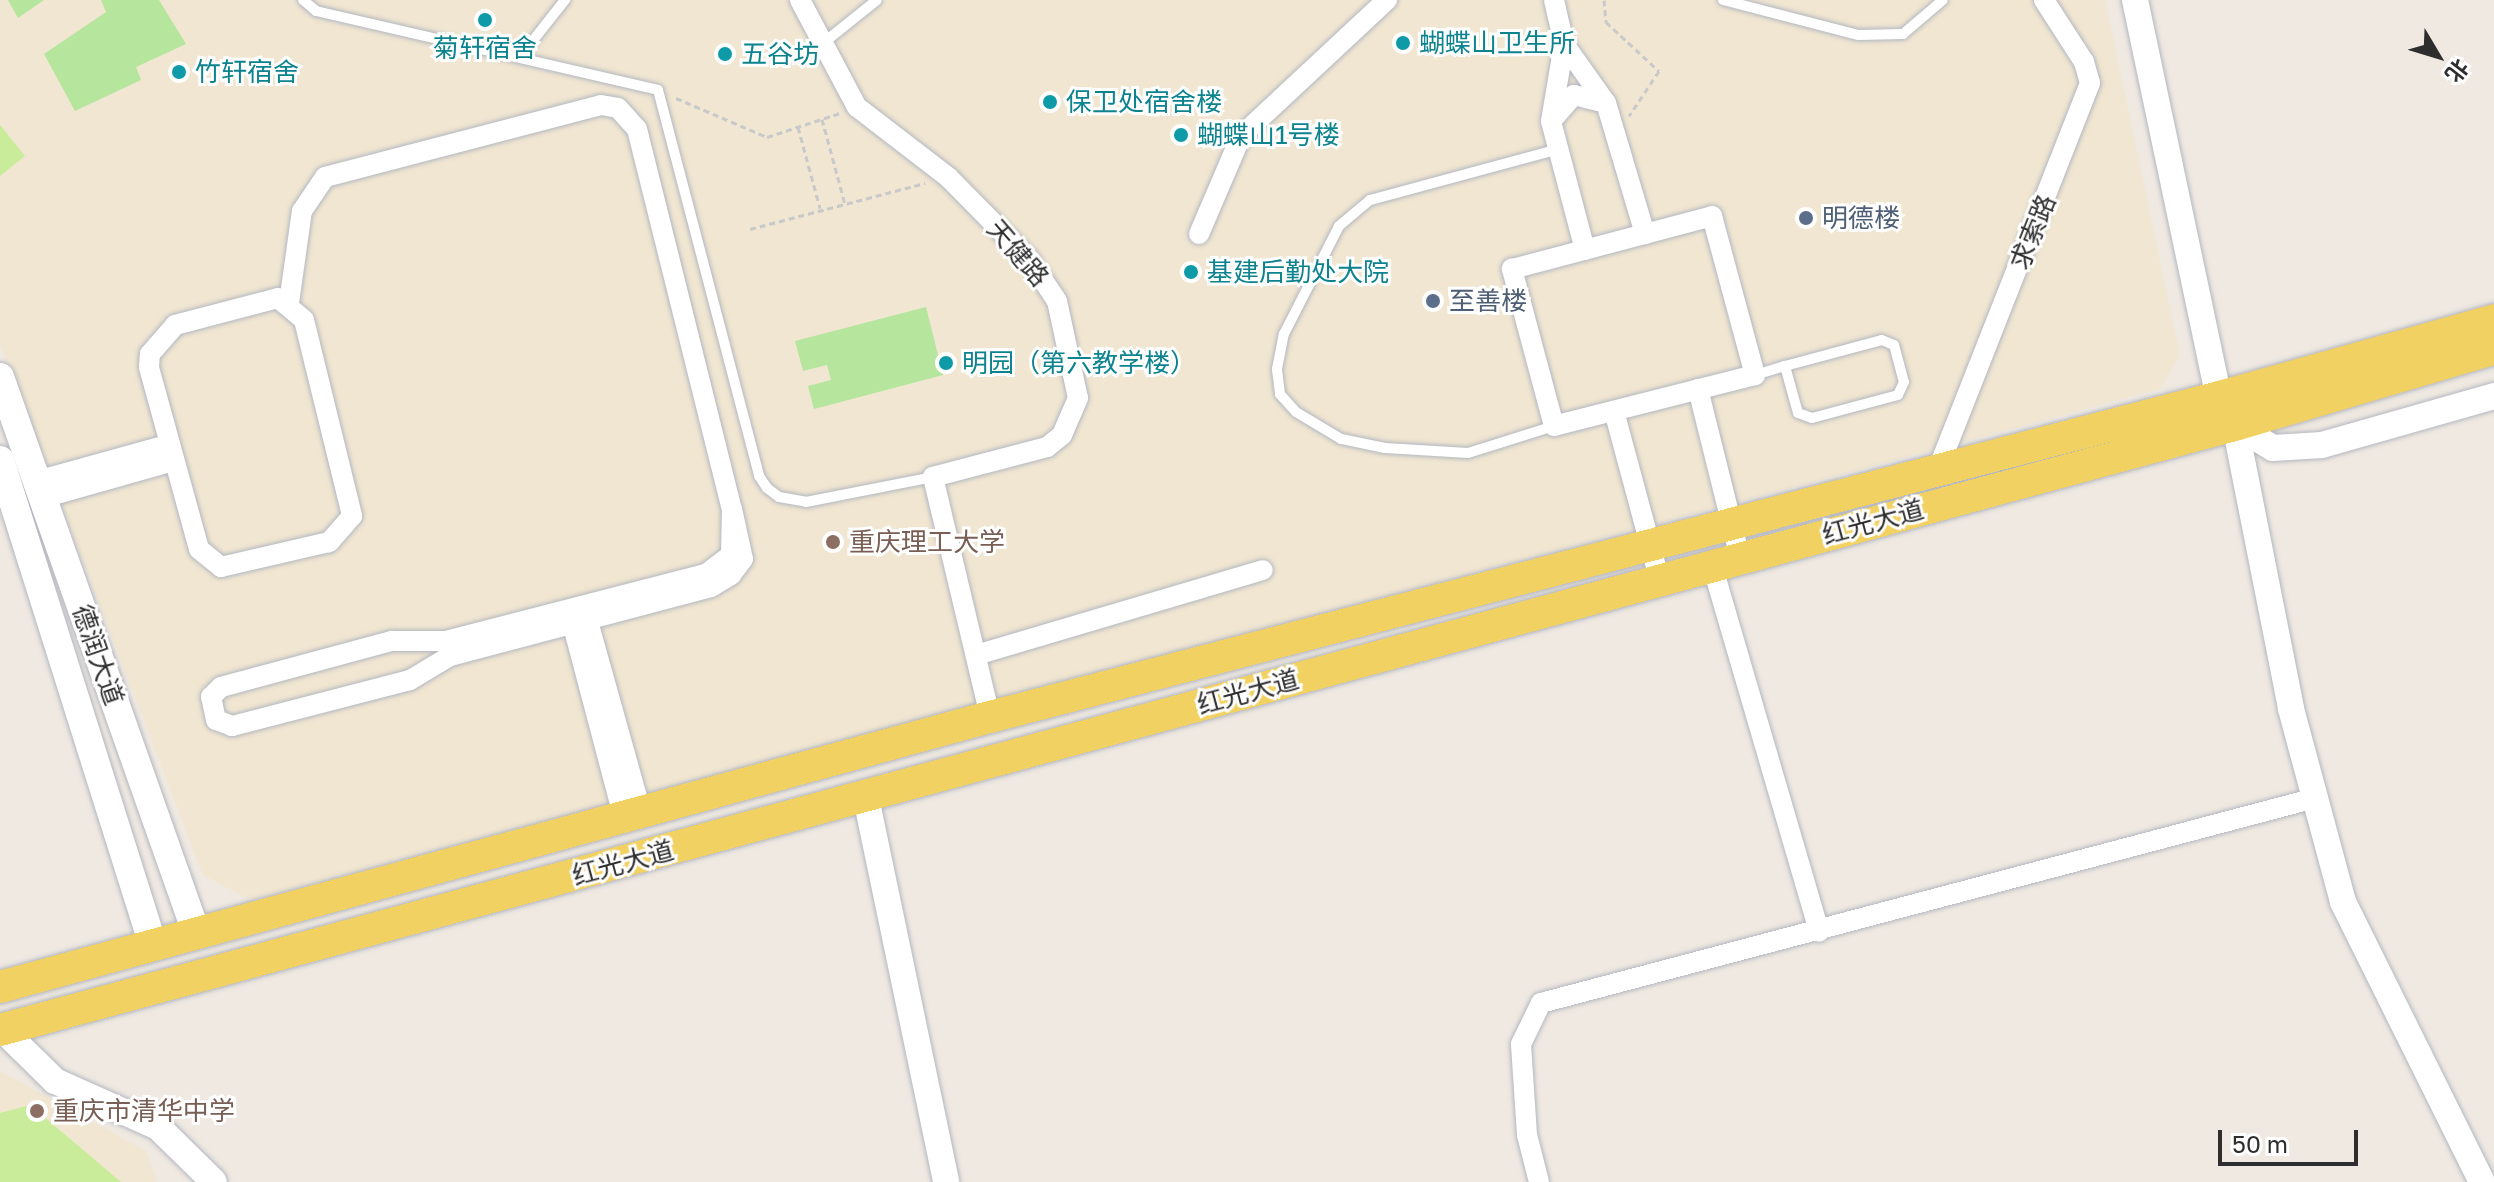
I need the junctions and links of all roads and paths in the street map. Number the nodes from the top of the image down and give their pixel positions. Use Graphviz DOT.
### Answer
graph roads {
  1 [pos="303,0"];
  2 [pos="565,0"];
  3 [pos="877,0"];
  4 [pos="1387,0"];
  5 [pos="1554,0"];
  6 [pos="1604,0"];
  7 [pos="1723,0"];
  8 [pos="1943,0"];
  9 [pos="2044,0"];
  10 [pos="2135,0"];
  11 [pos="806,3"];
  12 [pos="1564,44"];
  13 [pos="820,46"];
  14 [pos="520,57"];
  15 [pos="658,90"];
  16 [pos="1606,103"];
  17 [pos="1637,103"];
  18 [pos="857,107"];
  19 [pos="822,119"];
  20 [pos="1551,121"];
  21 [pos="798,127"];
  22 [pos="1559,149"];
  23 [pos="948,177"];
  24 [pos="845,204"];
  25 [pos="821,210"];
  26 [pos="750,229"];
  27 [pos="1199,234"];
  28 [pos="1645,234"];
  29 [pos="1585,250"];
  30 [pos="289,303"];
  31 [pos="2494,320"];
  32 [pos="2494,349"];
  33 [pos="1785,366"];
  34 [pos="1755,375"];
  35 [pos="0,377"];
  36 [pos="1698,389"];
  37 [pos="2494,396"];
  38 [pos="1614,411"];
  39 [pos="2227,411"];
  40 [pos="1554,426"];
  41 [pos="172,453"];
  42 [pos="0,460"];
  43 [pos="1938,469"];
  44 [pos="933,477"];
  45 [pos="40,490"];
  46 [pos="1730,522"];
  47 [pos="1648,543"];
  48 [pos="1726,561"];
  49 [pos="1263,570"];
  50 [pos="1659,578"];
  51 [pos="578,615"];
  52 [pos="976,655"];
  53 [pos="990,717"];
  54 [pos="866,798"];
  55 [pos="2315,798"];
  56 [pos="632,814"];
  57 [pos="196,932"];
  58 [pos="1819,932"];
  59 [pos="153,945"];
  60 [pos="0,987"];
  61 [pos="1,1030"];
  62 [pos="214,1182"];
  63 [pos="946,1182"];
  64 [pos="1539,1182"];
  65 [pos="2482,1182"];
  1 -- 14 [label="lane"];
  2 -- 14 [label="lane"];
  3 -- 13 [label="lane"];
  4 -- 27 [label="street"];
  5 -- 12 [label="street"];
  6 -- 17 [label="path"];
  7 -- 8 [label="lane"];
  9 -- 43 [label="street, 求索路"];
  10 -- 39 [label="street"];
  11 -- 13 [label="street, 天健路"];
  12 -- 16 [label="street"];
  12 -- 20 [label="street"];
  13 -- 18 [label="street, 天健路"];
  14 -- 15 [label="lane"];
  15 -- 21 [label="path"];
  15 -- 44 [label="lane"];
  16 -- 20 [label="street"];
  16 -- 28 [label="street"];
  18 -- 19 [label="path"];
  18 -- 23 [label="street, 天健路"];
  19 -- 21 [label="path"];
  19 -- 24 [label="path"];
  20 -- 22 [label="street"];
  21 -- 25 [label="path"];
  22 -- 29 [label="street"];
  22 -- 40 [label="lane"];
  23 -- 24 [label="path"];
  23 -- 44 [label="street, 天健路"];
  24 -- 25 [label="path"];
  25 -- 26 [label="path"];
  28 -- 29 [label="street"];
  28 -- 34 [label="street"];
  29 -- 40 [label="street"];
  30 -- 41 [label="street"];
  30 -- 41 [label="street"];
  30 -- 51 [label="street"];
  31 -- 39 [label="main road, 红光大道"];
  32 -- 39 [label="main road, 红光大道"];
  33 -- 33 [label="lane"];
  33 -- 34 [label="lane"];
  34 -- 36 [label="street"];
  35 -- 45 [label="main road, 德润大道"];
  36 -- 38 [label="street"];
  36 -- 46 [label="street"];
  37 -- 39 [label="street"];
  38 -- 40 [label="street"];
  38 -- 47 [label="street"];
  39 -- 43 [label="main road, 红光大道"];
  39 -- 48 [label="main road, 红光大道"];
  39 -- 55 [label="street"];
  41 -- 45 [label="street"];
  42 -- 59 [label="main road, 德润大道"];
  43 -- 46 [label="main road, 红光大道"];
  44 -- 52 [label="street"];
  45 -- 57 [label="main road, 德润大道"];
  46 -- 47 [label="main road, 红光大道"];
  46 -- 48 [label="street"];
  47 -- 50 [label="street"];
  47 -- 53 [label="main road, 红光大道"];
  48 -- 50 [label="main road, 红光大道"];
  48 -- 58 [label="street"];
  49 -- 52 [label="street"];
  50 -- 54 [label="main road, 红光大道"];
  51 -- 51 [label="street"];
  51 -- 56 [label="street"];
  52 -- 53 [label="street"];
  53 -- 56 [label="main road, 红光大道"];
  54 -- 61 [label="main road, 红光大道"];
  54 -- 63 [label="street"];
  55 -- 58 [label="street"];
  55 -- 65 [label="street"];
  56 -- 57 [label="main road, 红光大道"];
  57 -- 59 [label="main road, 红光大道"];
  58 -- 64 [label="street"];
  59 -- 60 [label="main road, 红光大道"];
  61 -- 62 [label="street"];
}
